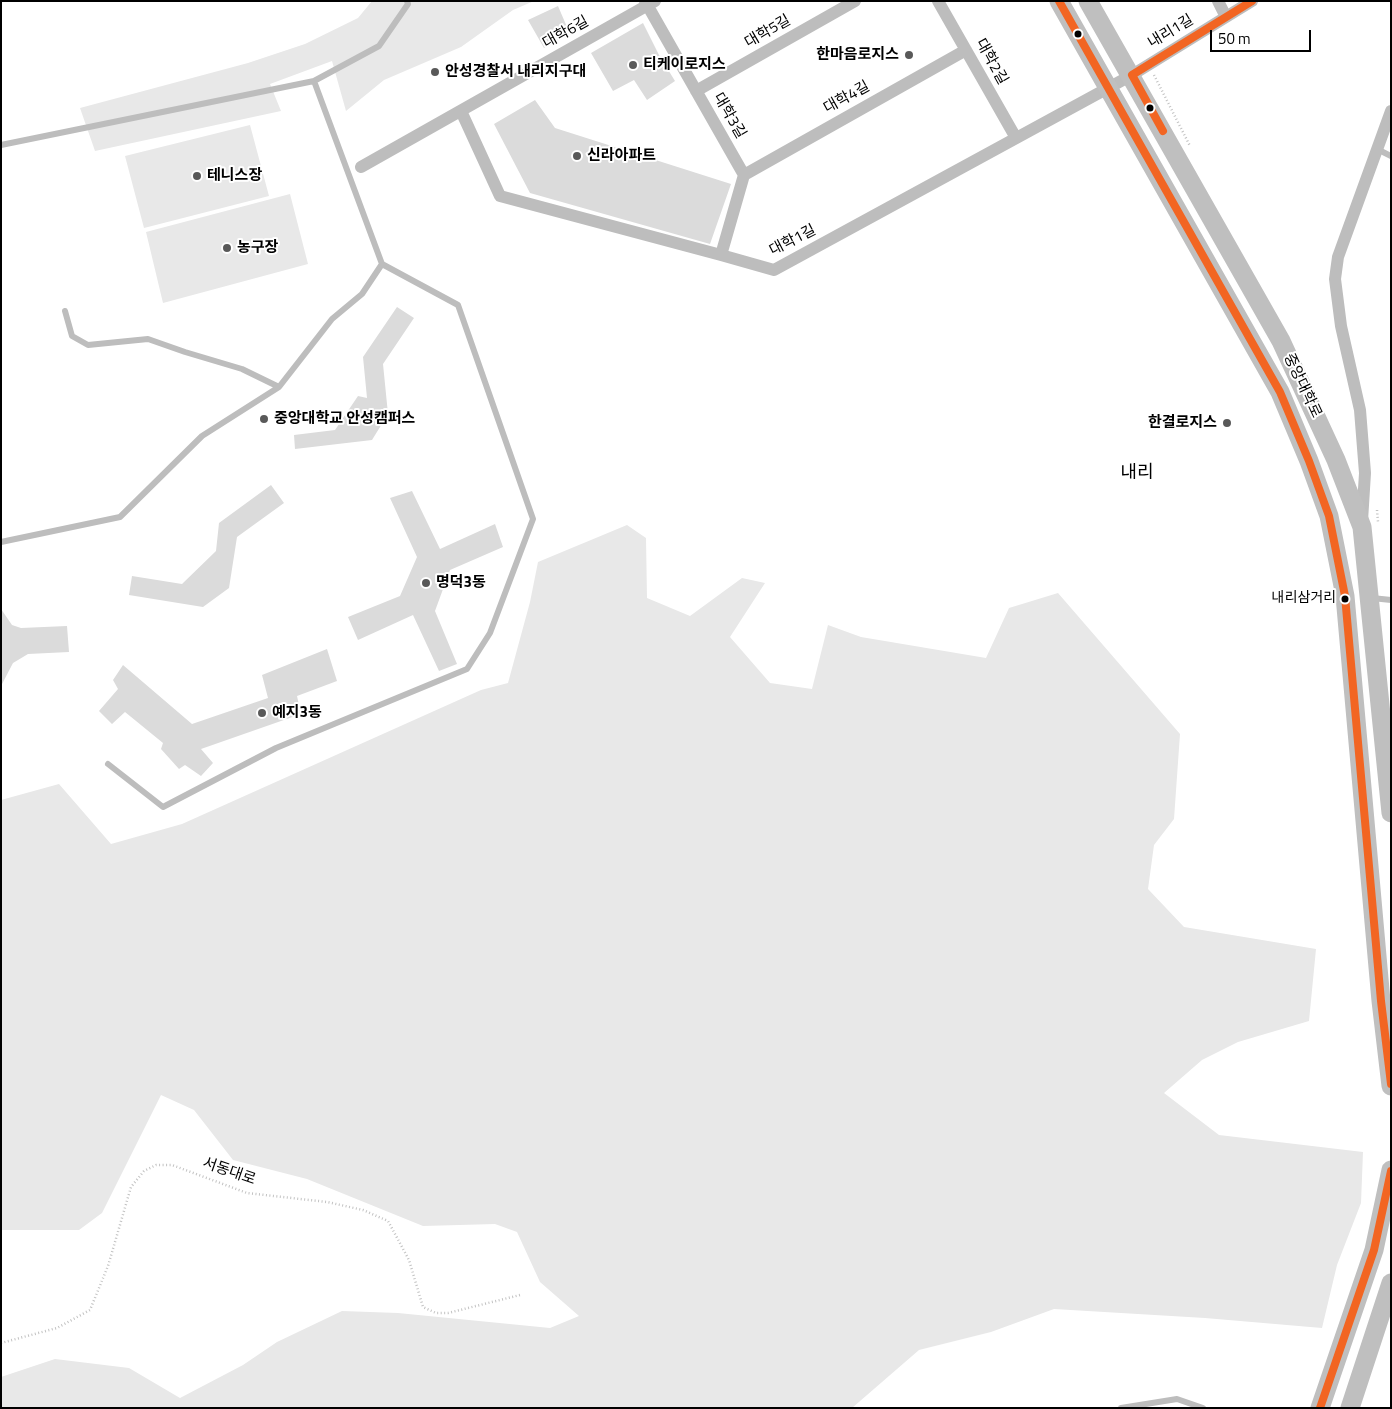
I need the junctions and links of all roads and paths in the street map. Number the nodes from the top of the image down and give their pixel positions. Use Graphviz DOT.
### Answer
graph roads {
  1 [pos="407,1"];
  2 [pos="855,1"];
  3 [pos="938,1"];
  4 [pos="1059,1"];
  5 [pos="1088,1"];
  6 [pos="1218,1"];
  7 [pos="1252,1"];
  8 [pos="649,3"];
  9 [pos="1226,17"];
  10 [pos="966,50"];
  11 [pos="1132,75"];
  12 [pos="314,82"];
  13 [pos="1109,87"];
  14 [pos="696,92"];
  15 [pos="461,111"];
  16 [pos="1391,111"];
  17 [pos="1016,138"];
  18 [pos="1,145"];
  19 [pos="1377,149"];
  20 [pos="1391,156"];
  21 [pos="362,167"];
  22 [pos="744,175"];
  23 [pos="721,255"];
  24 [pos="382,264"];
  25 [pos="66,311"];
  26 [pos="279,387"];
  27 [pos="1362,527"];
  28 [pos="1,542"];
  29 [pos="1369,598"];
  30 [pos="1391,600"];
  31 [pos="108,764"];
  32 [pos="1391,813"];
  33 [pos="1391,1086"];
  34 [pos="1391,1170"];
  35 [pos="1391,1283"];
  36 [pos="520,1296"];
  37 [pos="1,1343"];
  38 [pos="1121,1408"];
  39 [pos="1203,1408"];
  40 [pos="1320,1408"];
  41 [pos="1350,1408"];
  1 -- 12 [label="lane"];
  2 -- 14 [label="street, 대학5길"];
  3 -- 10 [label="street, 대학2길"];
  4 -- 13 [label="street, 중앙대학로"];
  5 -- 11 [label="street, 중앙대학로"];
  6 -- 9 [label="street"];
  7 -- 9 [label="street, 내리1길"];
  8 -- 14 [label="street, 대학3길"];
  8 -- 15 [label="street, 대학6길"];
  9 -- 11 [label="street, 내리1길"];
  10 -- 17 [label="street, 대학2길"];
  10 -- 22 [label="street, 대학4길"];
  11 -- 13 [label="street, 대학1길"];
  11 -- 27 [label="street, 중앙대학로"];
  12 -- 18 [label="lane"];
  12 -- 24 [label="lane"];
  13 -- 17 [label="street, 대학1길"];
  13 -- 33 [label="street, 중앙대학로"];
  14 -- 22 [label="street, 대학3길"];
  15 -- 21 [label="street, 대학6길"];
  15 -- 23 [label="street, 대학1길"];
  16 -- 19 [label="street"];
  17 -- 23 [label="street, 대학1길"];
  19 -- 20 [label="lane"];
  19 -- 27 [label="street"];
  22 -- 23 [label="street"];
  24 -- 26 [label="lane"];
  24 -- 31 [label="lane"];
  25 -- 26 [label="lane"];
  26 -- 28 [label="lane"];
  27 -- 29 [label="street, 중앙대학로"];
  29 -- 30 [label="lane"];
  29 -- 32 [label="street, 중앙대학로"];
  34 -- 40 [label="street"];
  35 -- 41 [label="street"];
  36 -- 37 [label="path, 서동대로"];
  38 -- 39 [label="lane"];
}
